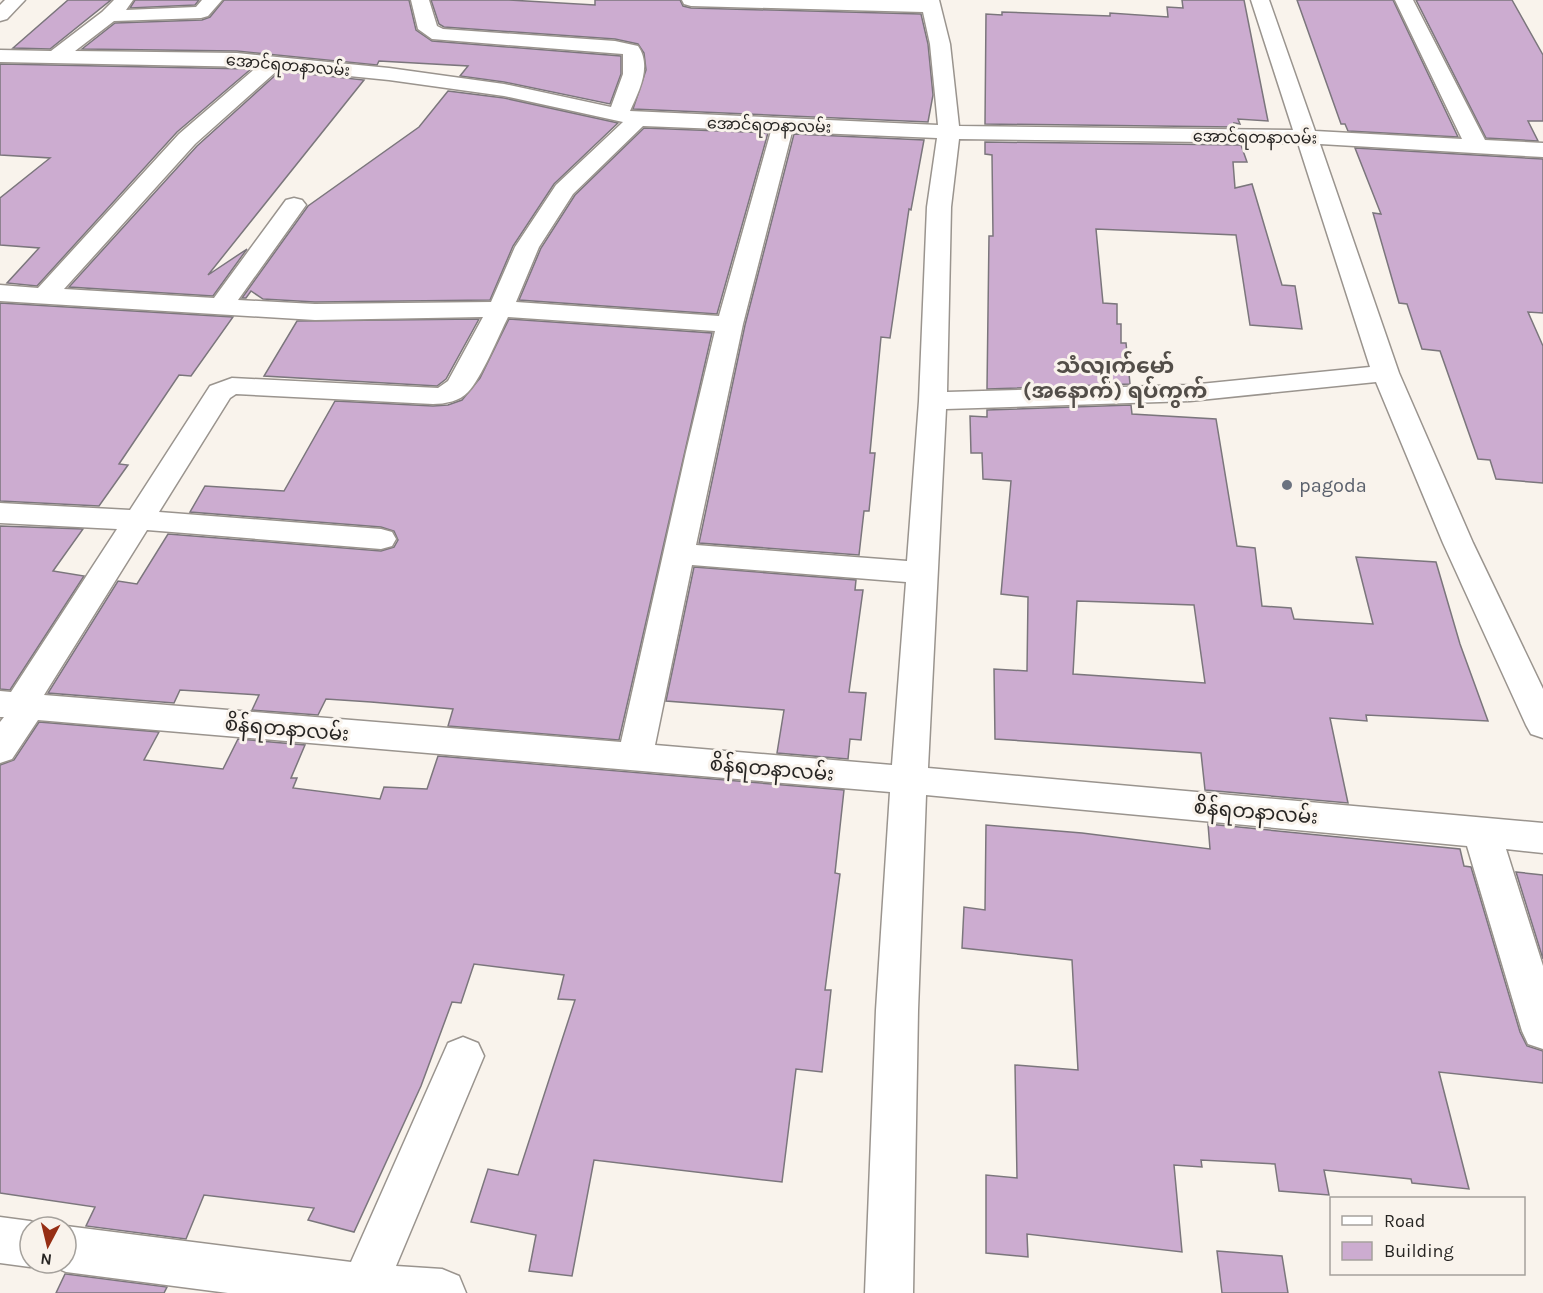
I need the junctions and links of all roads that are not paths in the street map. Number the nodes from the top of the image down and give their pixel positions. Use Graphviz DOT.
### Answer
graph roads {
  1 [pos="16,0"];
  2 [pos="125,0"];
  3 [pos="213,0"];
  4 [pos="420,0"];
  5 [pos="691,0"];
  6 [pos="1260,0"];
  7 [pos="1404,0"];
  8 [pos="931,3"];
  9 [pos="0,15"];
  10 [pos="109,16"];
  11 [pos="0,56"];
  12 [pos="55,57"];
  13 [pos="273,64"];
  14 [pos="628,117"];
  15 [pos="783,126"];
  16 [pos="949,132"];
  17 [pos="1306,137"];
  18 [pos="1477,147"];
  19 [pos="1543,150"];
  20 [pos="294,205"];
  21 [pos="0,293"];
  22 [pos="45,295"];
  23 [pos="221,306"];
  24 [pos="500,309"];
  25 [pos="730,324"];
  26 [pos="1386,373"];
  27 [pos="933,401"];
  28 [pos="0,513"];
  29 [pos="138,520"];
  30 [pos="381,539"];
  31 [pos="678,555"];
  32 [pos="922,573"];
  33 [pos="16,706"];
  34 [pos="1543,724"];
  35 [pos="0,750"];
  36 [pos="635,758"];
  37 [pos="909,780"];
  38 [pos="1482,833"];
  39 [pos="1543,838"];
  40 [pos="1543,1031"];
  41 [pos="463,1056"];
  42 [pos="0,1240"];
  43 [pos="18,1242"];
  44 [pos="78,1251"];
  45 [pos="364,1287"];
  46 [pos="442,1293"];
  47 [pos="889,1293"];
  1 -- 9 [label="street"];
  2 -- 10 [label="street"];
  3 -- 10 [label="street"];
  4 -- 14 [label="street"];
  5 -- 8 [label="street"];
  6 -- 17 [label="street"];
  7 -- 18 [label="street"];
  8 -- 16 [label="street"];
  10 -- 12 [label="street"];
  11 -- 12 [label="street, အောင်ရတနာလမ်း"];
  12 -- 13 [label="street, အောင်ရတနာလမ်း"];
  13 -- 14 [label="street, အောင်ရတနာလမ်း"];
  13 -- 22 [label="street"];
  14 -- 15 [label="street, အောင်ရတနာလမ်း"];
  14 -- 24 [label="street"];
  15 -- 16 [label="street, အောင်ရတနာလမ်း"];
  15 -- 25 [label="street"];
  16 -- 17 [label="street, အောင်ရတနာလမ်း"];
  16 -- 27 [label="street"];
  17 -- 18 [label="street, အောင်ရတနာလမ်း"];
  17 -- 26 [label="street"];
  18 -- 19 [label="street, အောင်ရတနာလမ်း"];
  20 -- 23 [label="street"];
  21 -- 22 [label="street"];
  22 -- 23 [label="street"];
  23 -- 24 [label="street"];
  24 -- 25 [label="street"];
  24 -- 29 [label="street"];
  25 -- 31 [label="street"];
  26 -- 27 [label="street"];
  26 -- 34 [label="street"];
  27 -- 32 [label="street"];
  28 -- 29 [label="street"];
  29 -- 30 [label="street"];
  29 -- 33 [label="street"];
  31 -- 32 [label="street"];
  31 -- 36 [label="street"];
  32 -- 37 [label="street"];
  33 -- 35 [label="street"];
  33 -- 36 [label="street, စိန်ရတနာလမ်း"];
  36 -- 37 [label="street, စိန်ရတနာလမ်း"];
  37 -- 38 [label="street, စိန်ရတနာလမ်း"];
  37 -- 47 [label="street"];
  38 -- 39 [label="street, စိန်ရတနာလမ်း"];
  38 -- 40 [label="street"];
  41 -- 45 [label="street"];
  42 -- 43 [label="street"];
  44 -- 45 [label="street"];
  45 -- 46 [label="street"];
}
